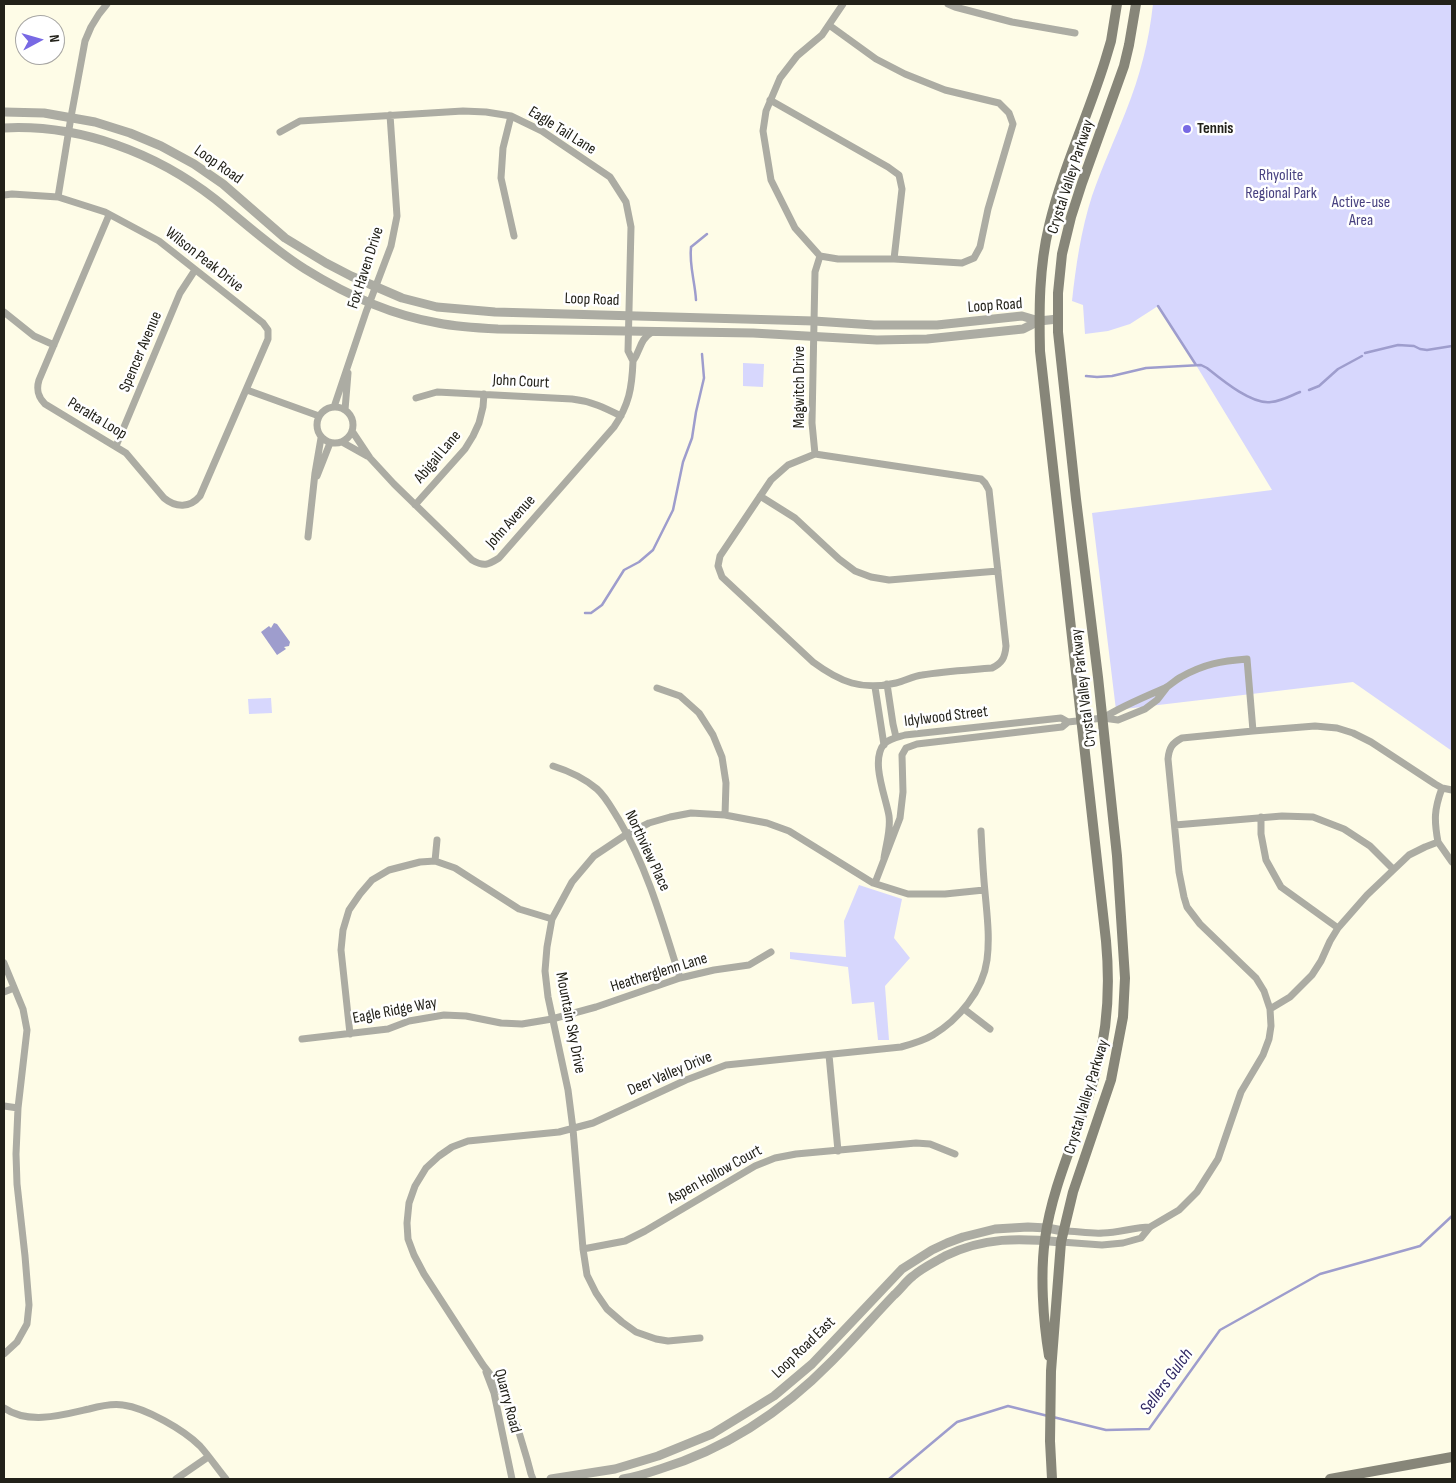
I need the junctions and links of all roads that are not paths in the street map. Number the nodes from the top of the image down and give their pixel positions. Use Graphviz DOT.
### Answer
graph roads {
  1 [pos="107,4"];
  2 [pos="843,4"];
  3 [pos="948,4"];
  4 [pos="1116,4"];
  5 [pos="1136,4"];
  6 [pos="829,25"];
  7 [pos="1075,33"];
  8 [pos="770,100"];
  9 [pos="4,112"];
  10 [pos="390,115"];
  11 [pos="510,116"];
  12 [pos="71,117"];
  13 [pos="4,128"];
  14 [pos="280,132"];
  15 [pos="68,133"];
  16 [pos="4,195"];
  17 [pos="58,197"];
  18 [pos="109,215"];
  19 [pos="514,236"];
  20 [pos="820,256"];
  21 [pos="894,259"];
  22 [pos="195,270"];
  23 [pos="376,287"];
  24 [pos="370,303"];
  25 [pos="4,312"];
  26 [pos="629,316"];
  27 [pos="1058,319"];
  28 [pos="814,321"];
  29 [pos="1040,321"];
  30 [pos="628,332"];
  31 [pos="652,332"];
  32 [pos="814,337"];
  33 [pos="54,345"];
  34 [pos="633,361"];
  35 [pos="348,368"];
  36 [pos="247,390"];
  37 [pos="484,394"];
  38 [pos="416,398"];
  39 [pos="334,407"];
  40 [pos="345,410"];
  41 [pos="319,416"];
  42 [pos="621,416"];
  43 [pos="352,431"];
  44 [pos="321,438"];
  45 [pos="342,442"];
  46 [pos="330,443"];
  47 [pos="116,446"];
  48 [pos="815,454"];
  49 [pos="370,458"];
  50 [pos="313,488"];
  51 [pos="760,496"];
  52 [pos="415,505"];
  53 [pos="308,537"];
  54 [pos="998,571"];
  55 [pos="887,684"];
  56 [pos="875,687"];
  57 [pos="657,688"];
  58 [pos="1102,718"];
  59 [pos="1082,720"];
  60 [pos="1068,722"];
  61 [pos="1252,731"];
  62 [pos="896,737"];
  63 [pos="884,745"];
  64 [pos="552,766"];
  65 [pos="1442,788"];
  66 [pos="1452,790"];
  67 [pos="725,815"];
  68 [pos="1260,817"];
  69 [pos="1174,825"];
  70 [pos="981,831"];
  71 [pos="627,834"];
  72 [pos="437,840"];
  73 [pos="1438,842"];
  74 [pos="884,858"];
  75 [pos="435,861"];
  76 [pos="1452,862"];
  77 [pos="1393,869"];
  78 [pos="876,884"];
  79 [pos="984,890"];
  80 [pos="552,919"];
  81 [pos="1338,928"];
  82 [pos="771,952"];
  83 [pos="4,963"];
  84 [pos="680,978"];
  85 [pos="14,988"];
  86 [pos="4,992"];
  87 [pos="964,1009"];
  88 [pos="1270,1009"];
  89 [pos="552,1020"];
  90 [pos="990,1029"];
  91 [pos="350,1034"];
  92 [pos="302,1039"];
  93 [pos="829,1055"];
  94 [pos="4,1106"];
  95 [pos="18,1108"];
  96 [pos="573,1128"];
  97 [pos="838,1151"];
  98 [pos="955,1154"];
  99 [pos="1150,1227"];
  100 [pos="1047,1228"];
  101 [pos="1063,1231"];
  102 [pos="1044,1240"];
  103 [pos="1061,1242"];
  104 [pos="583,1249"];
  105 [pos="700,1338"];
  106 [pos="4,1354"];
  107 [pos="483,1364"];
  108 [pos="1051,1371"];
  109 [pos="4,1408"];
  110 [pos="208,1457"];
  111 [pos="1452,1457"];
  112 [pos="176,1479"];
  113 [pos="226,1479"];
  114 [pos="512,1479"];
  115 [pos="533,1479"];
  116 [pos="551,1479"];
  117 [pos="623,1479"];
  118 [pos="1052,1479"];
  119 [pos="1330,1479"];
  1 -- 12 [label="street"];
  2 -- 6 [label="street"];
  3 -- 7 [label="street"];
  4 -- 29 [label="main road, Crystal Valley Parkway"];
  5 -- 27 [label="main road, Crystal Valley Parkway"];
  6 -- 8 [label="street"];
  6 -- 21 [label="street"];
  8 -- 20 [label="street"];
  8 -- 21 [label="street"];
  9 -- 12 [label="street, Loop Road"];
  10 -- 11 [label="street, Eagle Tail Lane"];
  10 -- 14 [label="street, Eagle Tail Lane"];
  10 -- 23 [label="street, Fox Haven Drive"];
  11 -- 19 [label="street"];
  11 -- 26 [label="street, Eagle Tail Lane"];
  12 -- 15 [label="street"];
  12 -- 23 [label="street, Loop Road"];
  13 -- 15 [label="street, Loop Road"];
  15 -- 17 [label="street"];
  15 -- 24 [label="street, Loop Road"];
  16 -- 17 [label="street, Wilson Peak Drive"];
  17 -- 18 [label="street, Wilson Peak Drive"];
  18 -- 22 [label="street, Wilson Peak Drive"];
  18 -- 33 [label="street, Peralta Loop"];
  20 -- 21 [label="street"];
  20 -- 28 [label="street, Magwitch Drive"];
  22 -- 36 [label="street, Wilson Peak Drive"];
  22 -- 47 [label="street, Spencer Avenue"];
  23 -- 24 [label="street, Fox Haven Drive"];
  23 -- 26 [label="street, Loop Road"];
  24 -- 30 [label="street, Loop Road"];
  24 -- 35 [label="street, Fox Haven Drive"];
  25 -- 33 [label="street"];
  26 -- 28 [label="street, Loop Road"];
  26 -- 30 [label="street, Eagle Tail Lane"];
  27 -- 29 [label="street"];
  27 -- 58 [label="main road, Crystal Valley Parkway"];
  28 -- 29 [label="street, Loop Road"];
  28 -- 32 [label="street, Magwitch Drive"];
  29 -- 32 [label="street, Loop Road"];
  29 -- 59 [label="main road, Crystal Valley Parkway"];
  30 -- 31 [label="street, Loop Road"];
  30 -- 34 [label="street, John Avenue"];
  31 -- 32 [label="street, Loop Road"];
  31 -- 34 [label="street, John Avenue"];
  32 -- 48 [label="street, Magwitch Drive"];
  33 -- 47 [label="street, Peralta Loop"];
  34 -- 42 [label="street, John Avenue"];
  35 -- 39 [label="street, Fox Haven Drive"];
  35 -- 40 [label="street, Fox Haven Drive"];
  36 -- 41 [label="street"];
  36 -- 47 [label="street, Peralta Loop"];
  37 -- 38 [label="street, John Court"];
  37 -- 42 [label="street, John Court"];
  37 -- 52 [label="street, Abigail Lane"];
  39 -- 40 [label="street"];
  39 -- 41 [label="street"];
  40 -- 43 [label="street"];
  41 -- 44 [label="street"];
  42 -- 52 [label="street, John Avenue"];
  43 -- 45 [label="street"];
  43 -- 49 [label="street, John Avenue"];
  44 -- 46 [label="street"];
  44 -- 50 [label="street"];
  45 -- 46 [label="street"];
  45 -- 49 [label="street, John Avenue"];
  46 -- 50 [label="street"];
  48 -- 51 [label="street"];
  48 -- 54 [label="street"];
  49 -- 52 [label="street, John Avenue"];
  50 -- 53 [label="street"];
  51 -- 54 [label="street"];
  51 -- 56 [label="street"];
  54 -- 55 [label="street"];
  55 -- 56 [label="street"];
  55 -- 62 [label="street"];
  56 -- 63 [label="street"];
  57 -- 67 [label="street"];
  58 -- 59 [label="street, Idylwood Street"];
  58 -- 61 [label="street, Idylwood Street"];
  58 -- 101 [label="main road, Crystal Valley Parkway"];
  59 -- 60 [label="street, Idylwood Street"];
  59 -- 100 [label="main road, Crystal Valley Parkway"];
  60 -- 62 [label="street, Idylwood Street"];
  60 -- 74 [label="street, Idylwood Street"];
  61 -- 65 [label="street"];
  61 -- 69 [label="street"];
  62 -- 63 [label="street, Idylwood Street"];
  63 -- 74 [label="street, Idylwood Street"];
  64 -- 71 [label="street, Northview Place"];
  65 -- 66 [label="street"];
  65 -- 73 [label="street"];
  67 -- 71 [label="street, Mountain Sky Drive"];
  67 -- 78 [label="street, Mountain Sky Drive"];
  68 -- 69 [label="street"];
  68 -- 77 [label="street"];
  68 -- 81 [label="street"];
  69 -- 88 [label="street"];
  70 -- 79 [label="street, Deer Valley Drive"];
  71 -- 80 [label="street, Mountain Sky Drive"];
  71 -- 84 [label="street, Northview Place"];
  72 -- 75 [label="street"];
  73 -- 76 [label="street"];
  73 -- 77 [label="street"];
  74 -- 78 [label="street, Idylwood Street"];
  75 -- 80 [label="street"];
  75 -- 91 [label="street"];
  77 -- 81 [label="street"];
  78 -- 79 [label="street, Mountain Sky Drive"];
  79 -- 87 [label="street, Deer Valley Drive"];
  80 -- 89 [label="street, Mountain Sky Drive"];
  81 -- 88 [label="street"];
  82 -- 84 [label="street, Heatherglenn Lane"];
  83 -- 85 [label="street"];
  84 -- 89 [label="street, Heatherglenn Lane"];
  85 -- 86 [label="street"];
  85 -- 95 [label="street"];
  87 -- 90 [label="street"];
  87 -- 93 [label="street, Deer Valley Drive"];
  88 -- 99 [label="street"];
  89 -- 91 [label="street, Eagle Ridge Way"];
  89 -- 96 [label="street, Mountain Sky Drive"];
  91 -- 92 [label="street, Eagle Ridge Way"];
  93 -- 96 [label="street, Deer Valley Drive"];
  93 -- 97 [label="street"];
  94 -- 95 [label="street"];
  95 -- 106 [label="street"];
  96 -- 104 [label="street, Mountain Sky Drive"];
  96 -- 107 [label="street, Deer Valley Drive"];
  97 -- 98 [label="street, Aspen Hollow Court"];
  97 -- 104 [label="street, Aspen Hollow Court"];
  99 -- 101 [label="street"];
  99 -- 103 [label="street"];
  100 -- 101 [label="street, Loop Road East"];
  100 -- 102 [label="main road, Crystal Valley Parkway"];
  100 -- 116 [label="street, Loop Road East"];
  101 -- 103 [label="main road, Crystal Valley Parkway"];
  102 -- 103 [label="street, Loop Road East"];
  102 -- 108 [label="main road, Crystal Valley Parkway"];
  102 -- 117 [label="street, Loop Road East"];
  103 -- 108 [label="main road, Crystal Valley Parkway"];
  104 -- 105 [label="street, Mountain Sky Drive"];
  107 -- 114 [label="street, Quarry Road"];
  107 -- 115 [label="street, Quarry Road"];
  108 -- 118 [label="main road, Crystal Valley Parkway"];
  109 -- 110 [label="street"];
  110 -- 112 [label="street"];
  110 -- 113 [label="street"];
  111 -- 119 [label="main road"];
}
